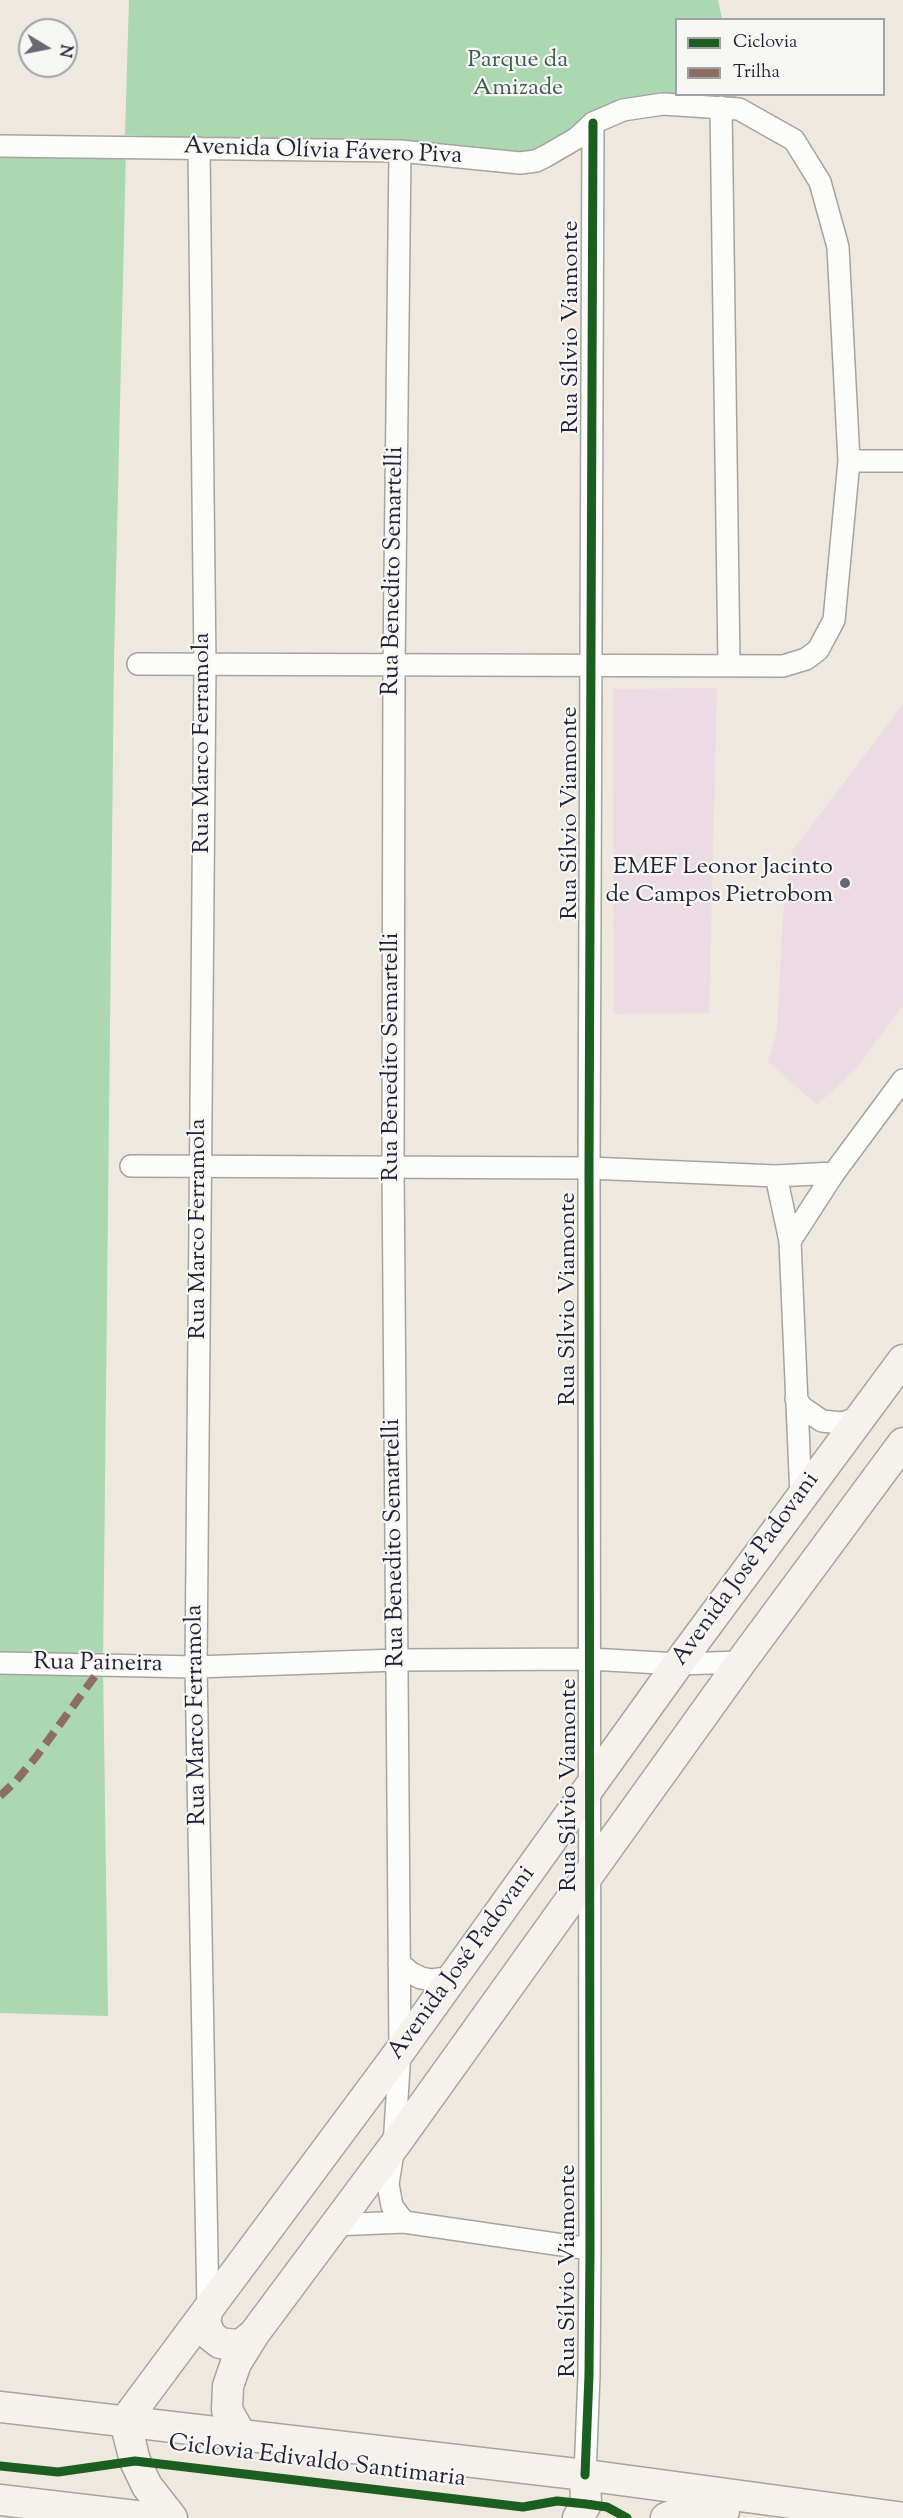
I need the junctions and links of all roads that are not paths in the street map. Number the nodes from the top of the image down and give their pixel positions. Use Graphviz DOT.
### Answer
graph roads {
  1 [pos="730,108"];
  2 [pos="593,123"];
  3 [pos="0,146"];
  4 [pos="199,148"];
  5 [pos="400,151"];
  6 [pos="849,461"];
  7 [pos="903,461"];
  8 [pos="138,664"];
  9 [pos="593,664"];
  10 [pos="729,664"];
  11 [pos="205,665"];
  12 [pos="394,665"];
  13 [pos="903,1080"];
  14 [pos="131,1166"];
  15 [pos="201,1166"];
  16 [pos="393,1167"];
  17 [pos="590,1168"];
  18 [pos="834,1173"];
  19 [pos="776,1176"];
  20 [pos="790,1241"];
  21 [pos="903,1360"];
  22 [pos="796,1399"];
  23 [pos="861,1417"];
  24 [pos="903,1443"];
  25 [pos="801,1497"];
  26 [pos="590,1659"];
  27 [pos="398,1660"];
  28 [pos="741,1662"];
  29 [pos="0,1663"];
  30 [pos="678,1664"];
  31 [pos="196,1667"];
  32 [pos="592,1786"];
  33 [pos="590,1876"];
  34 [pos="399,1963"];
  35 [pos="453,1977"];
  36 [pos="400,2051"];
  37 [pos="394,2146"];
  38 [pos="404,2222"];
  39 [pos="333,2225"];
  40 [pos="590,2249"];
  41 [pos="208,2309"];
  42 [pos="254,2334"];
  43 [pos="0,2407"];
  44 [pos="73,2415"];
  45 [pos="125,2421"];
  46 [pos="0,2426"];
  47 [pos="242,2435"];
  48 [pos="585,2475"];
  49 [pos="0,2500"];
  50 [pos="840,2515"];
  51 [pos="903,2517"];
  52 [pos="153,2518"];
  53 [pos="172,2518"];
  54 [pos="578,2518"];
  55 [pos="666,2518"];
  56 [pos="781,2518"];
  1 -- 2 [label="street, Avenida Olívia Fávero Piva"];
  1 -- 6 [label="street"];
  1 -- 10 [label="street"];
  2 -- 5 [label="street, Avenida Olívia Fávero Piva"];
  2 -- 9 [label="street, Rua Sílvio Viamonte"];
  3 -- 4 [label="street, Avenida Olívia Fávero Piva"];
  4 -- 5 [label="street, Avenida Olívia Fávero Piva"];
  4 -- 11 [label="street, Rua Marco Ferramola"];
  5 -- 12 [label="street, Rua Benedito Semartelli"];
  6 -- 7 [label="street"];
  6 -- 10 [label="street"];
  8 -- 11 [label="street"];
  9 -- 10 [label="street"];
  9 -- 12 [label="street"];
  9 -- 17 [label="street, Rua Sílvio Viamonte"];
  11 -- 12 [label="street"];
  11 -- 15 [label="street, Rua Marco Ferramola"];
  12 -- 16 [label="street, Rua Benedito Semartelli"];
  13 -- 18 [label="street"];
  14 -- 15 [label="street"];
  15 -- 16 [label="street"];
  15 -- 31 [label="street, Rua Marco Ferramola"];
  16 -- 17 [label="street"];
  16 -- 27 [label="street, Rua Benedito Semartelli"];
  17 -- 19 [label="street"];
  17 -- 26 [label="street, Rua Sílvio Viamonte"];
  18 -- 19 [label="street"];
  18 -- 20 [label="street"];
  19 -- 20 [label="street"];
  20 -- 22 [label="street"];
  21 -- 23 [label="street, Avenida José Padovani"];
  22 -- 23 [label="street"];
  22 -- 25 [label="street"];
  23 -- 25 [label="street, Avenida José Padovani"];
  24 -- 28 [label="street, Avenida José Padovani"];
  25 -- 30 [label="street, Avenida José Padovani"];
  26 -- 27 [label="street, Rua Paineira"];
  26 -- 30 [label="street, Rua Paineira"];
  26 -- 32 [label="street, Rua Sílvio Viamonte"];
  27 -- 31 [label="street, Rua Paineira"];
  27 -- 34 [label="street, Rua Benedito Semartelli"];
  28 -- 30 [label="street, Rua Paineira"];
  28 -- 33 [label="street, Avenida José Padovani"];
  29 -- 31 [label="street, Rua Paineira"];
  30 -- 32 [label="street, Avenida José Padovani"];
  31 -- 41 [label="street, Rua Marco Ferramola"];
  32 -- 33 [label="street, Rua Sílvio Viamonte"];
  32 -- 35 [label="street, Avenida José Padovani"];
  33 -- 37 [label="street, Avenida José Padovani"];
  33 -- 40 [label="street, Rua Sílvio Viamonte"];
  34 -- 35 [label="street"];
  34 -- 36 [label="street, Rua Benedito Semartelli"];
  35 -- 36 [label="street, Avenida José Padovani"];
  36 -- 37 [label="street, Rua Benedito Semartelli"];
  36 -- 41 [label="street, Avenida José Padovani"];
  37 -- 38 [label="street, Rua Benedito Semartelli"];
  37 -- 39 [label="street, Avenida José Padovani"];
  38 -- 39 [label="street"];
  38 -- 40 [label="street"];
  39 -- 42 [label="street, Avenida José Padovani"];
  40 -- 48 [label="street, Rua Sílvio Viamonte"];
  41 -- 42 [label="street"];
  41 -- 45 [label="street, Avenida José Padovani"];
  42 -- 47 [label="street, Avenida José Padovani"];
  43 -- 44 [label="street"];
  44 -- 45 [label="street"];
  44 -- 46 [label="street"];
  45 -- 47 [label="street"];
  45 -- 53 [label="street"];
  47 -- 48 [label="street"];
  48 -- 50 [label="street"];
  48 -- 54 [label="street"];
  49 -- 52 [label="street"];
  50 -- 51 [label="street"];
  55 -- 56 [label="street"];
}
